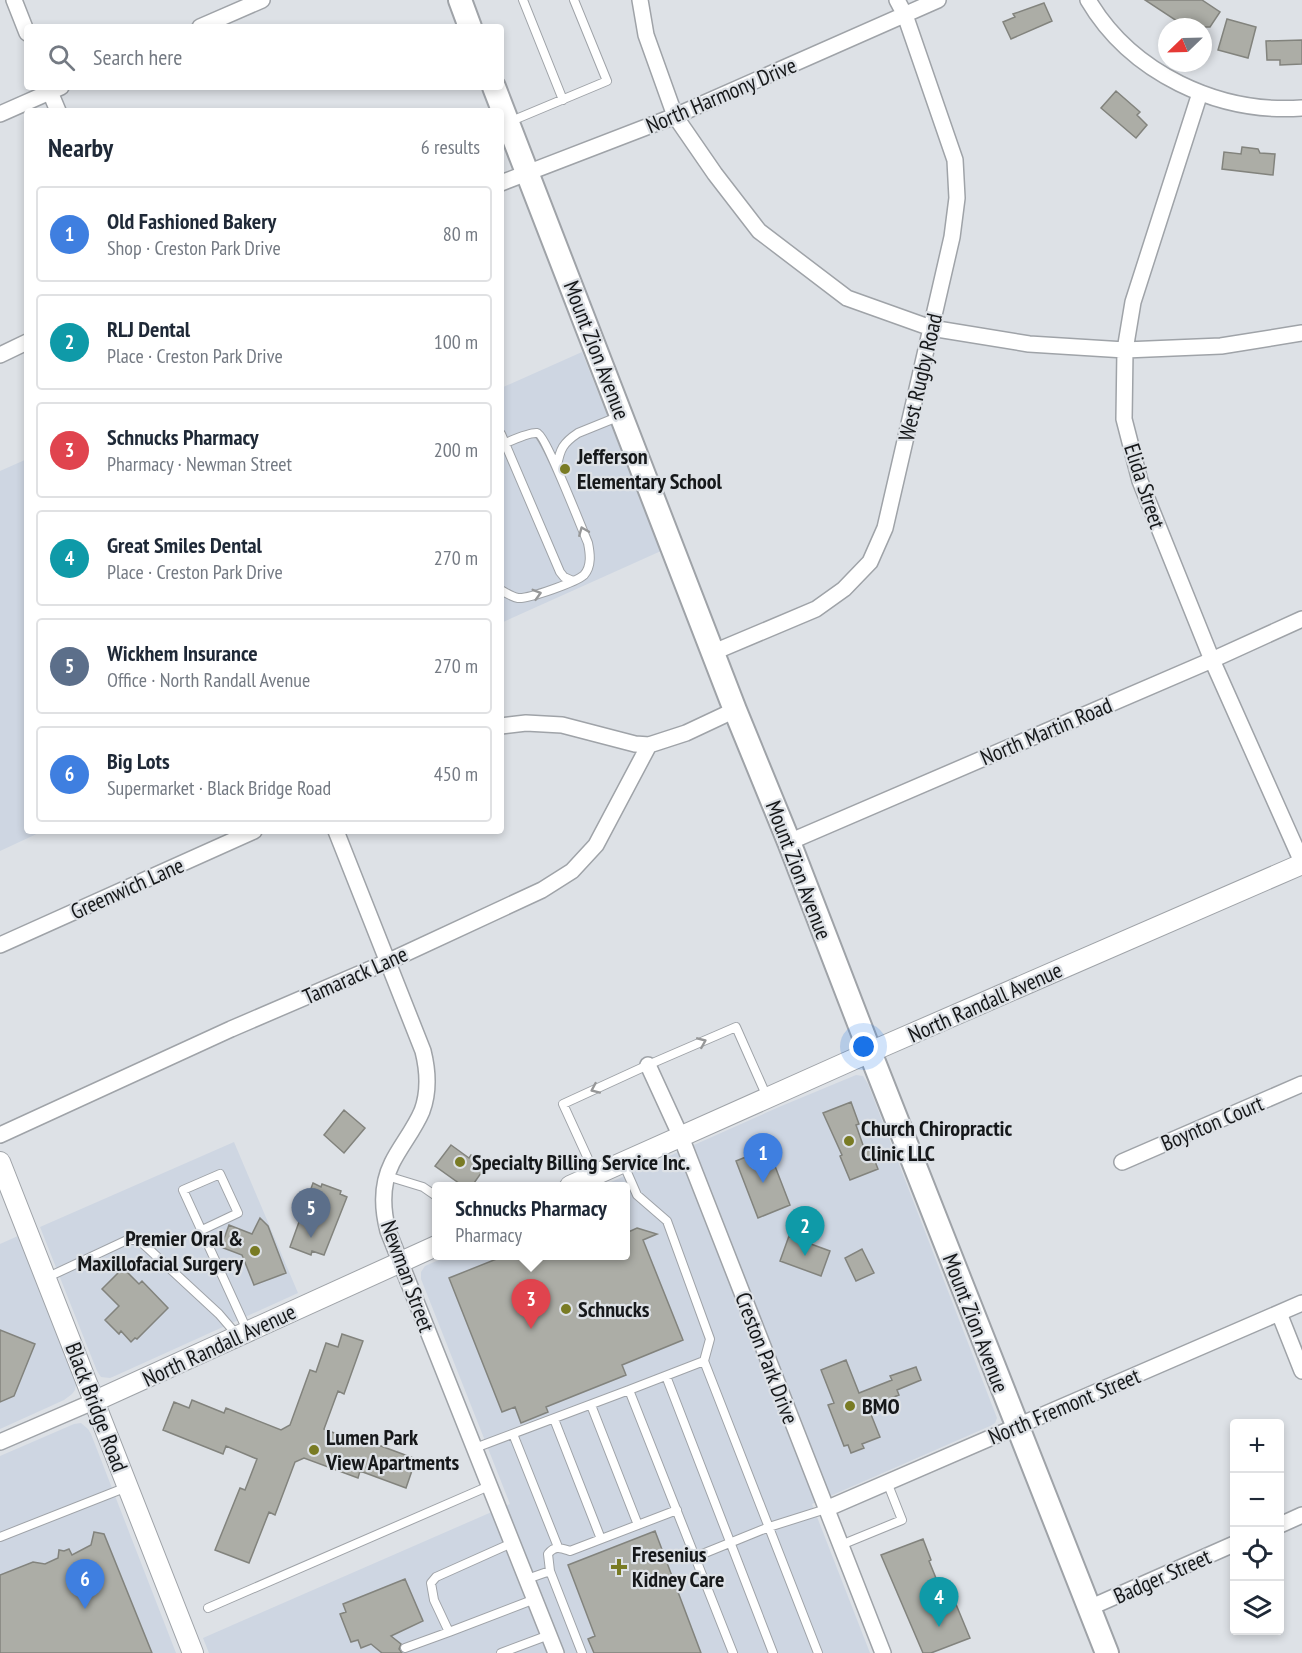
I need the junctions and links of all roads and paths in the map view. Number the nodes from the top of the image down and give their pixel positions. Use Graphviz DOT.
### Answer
graph roads {
  1 [pos="14,0"];
  2 [pos="262,0"];
  3 [pos="460,0"];
  4 [pos="523,0"];
  5 [pos="574,0"];
  6 [pos="640,0"];
  7 [pos="897,0"];
  8 [pos="938,0"];
  9 [pos="1088,0"];
  10 [pos="905,15"];
  11 [pos="207,24"];
  12 [pos="469,24"];
  13 [pos="24,25"];
  14 [pos="51,90"];
  15 [pos="53,90"];
  16 [pos="495,90"];
  17 [pos="1200,93"];
  18 [pos="563,100"];
  19 [pos="57,108"];
  20 [pos="502,108"];
  21 [pos="1302,108"];
  22 [pos="504,113"];
  23 [pos="0,114"];
  24 [pos="675,116"];
  25 [pos="508,123"];
  26 [pos="528,173"];
  27 [pos="504,182"];
  28 [pos="931,328"];
  29 [pos="1302,333"];
  30 [pos="24,343"];
  31 [pos="1125,350"];
  32 [pos="0,355"];
  33 [pos="622,415"];
  34 [pos="504,444"];
  35 [pos="504,446"];
  36 [pos="556,468"];
  37 [pos="573,581"];
  38 [pos="504,592"];
  39 [pos="1302,620"];
  40 [pos="714,652"];
  41 [pos="1212,660"];
  42 [pos="735,710"];
  43 [pos="504,726"];
  44 [pos="649,745"];
  45 [pos="247,834"];
  46 [pos="337,834"];
  47 [pos="789,842"];
  48 [pos="1302,863"];
  49 [pos="0,945"];
  50 [pos="387,962"];
  51 [pos="870,1052"];
  52 [pos="648,1065"];
  53 [pos="1302,1084"];
  54 [pos="767,1098"];
  55 [pos="0,1135"];
  56 [pos="681,1137"];
  57 [pos="0,1162"];
  58 [pos="1122,1162"];
  59 [pos="623,1163"];
  60 [pos="595,1175"];
  61 [pos="387,1176"];
  62 [pos="579,1182"];
  63 [pos="432,1193"];
  64 [pos="202,1230"];
  65 [pos="432,1247"];
  66 [pos="400,1262"];
  67 [pos="46,1278"];
  68 [pos="1302,1303"];
  69 [pos="1279,1313"];
  70 [pos="242,1334"];
  71 [pos="704,1362"];
  72 [pos="1302,1371"];
  73 [pos="666,1376"];
  74 [pos="629,1390"];
  75 [pos="95,1401"];
  76 [pos="591,1404"];
  77 [pos="554,1419"];
  78 [pos="1017,1426"];
  79 [pos="513,1434"];
  80 [pos="0,1442"];
  81 [pos="475,1448"];
  82 [pos="887,1482"];
  83 [pos="489,1485"];
  84 [pos="128,1487"];
  85 [pos="826,1509"];
  86 [pos="677,1510"];
  87 [pos="1302,1515"];
  88 [pos="1284,1523"];
  89 [pos="638,1525"];
  90 [pos="769,1527"];
  91 [pos="0,1537"];
  92 [pos="601,1539"];
  93 [pos="512,1543"];
  94 [pos="730,1543"];
  95 [pos="841,1545"];
  96 [pos="558,1547"];
  97 [pos="1230,1547"];
  98 [pos="695,1557"];
  99 [pos="550,1571"];
  100 [pos="527,1579"];
  101 [pos="535,1599"];
  102 [pos="208,1608"];
  103 [pos="1089,1608"];
  104 [pos="449,1632"];
  105 [pos="549,1635"];
  106 [pos="405,1648"];
  107 [pos="193,1653"];
  108 [pos="501,1653"];
  109 [pos="556,1653"];
  110 [pos="582,1653"];
  111 [pos="733,1653"];
  112 [pos="773,1653"];
  113 [pos="818,1653"];
  114 [pos="883,1653"];
  115 [pos="1107,1653"];
  1 -- 13 [label="street"];
  2 -- 11 [label="street"];
  3 -- 12 [label="main road"];
  4 -- 18 [label="lane"];
  5 -- 18 [label="lane"];
  6 -- 24 [label="street"];
  7 -- 10 [label="street, West Rugby Road"];
  8 -- 10 [label="street, North Harmony Drive"];
  9 -- 17 [label="street"];
  10 -- 24 [label="street, North Harmony Drive"];
  10 -- 28 [label="street, West Rugby Road"];
  14 -- 23 [label="street"];
  15 -- 19 [label="street"];
  16 -- 20 [label="main road, Mount Zion Avenue"];
  17 -- 21 [label="street"];
  17 -- 31 [label="street, Elida Street"];
  18 -- 25 [label="lane"];
  22 -- 25 [label="main road, Mount Zion Avenue"];
  24 -- 26 [label="street, North Harmony Drive"];
  24 -- 28 [label="street"];
  25 -- 26 [label="main road, Mount Zion Avenue"];
  26 -- 27 [label="street, North Harmony Drive"];
  26 -- 33 [label="main road, Mount Zion Avenue"];
  28 -- 31 [label="street"];
  28 -- 40 [label="street, West Rugby Road"];
  29 -- 31 [label="street"];
  30 -- 32 [label="street"];
  31 -- 41 [label="street, Elida Street"];
  33 -- 36 [label="lane"];
  33 -- 40 [label="main road, Mount Zion Avenue"];
  34 -- 36 [label="lane"];
  35 -- 37 [label="lane"];
  37 -- 36 [label="lane, one-way"];
  38 -- 37 [label="lane, one-way"];
  39 -- 41 [label="street, North Martin Road"];
  40 -- 42 [label="main road, Mount Zion Avenue"];
  41 -- 47 [label="street, North Martin Road"];
  41 -- 48 [label="street, Elida Street"];
  42 -- 44 [label="street"];
  42 -- 47 [label="main road, Mount Zion Avenue"];
  43 -- 44 [label="street"];
  44 -- 50 [label="street, Tamarack Lane"];
  45 -- 49 [label="street, Greenwich Lane"];
  46 -- 50 [label="street, Newman Street"];
  47 -- 51 [label="main road, Mount Zion Avenue"];
  48 -- 51 [label="street, North Randall Avenue"];
  50 -- 55 [label="street, Tamarack Lane"];
  50 -- 61 [label="street, Newman Street"];
  51 -- 54 [label="street, North Randall Avenue"];
  51 -- 78 [label="main road, Mount Zion Avenue"];
  52 -- 54 [label="lane, one-way"];
  52 -- 56 [label="street, Creston Park Drive"];
  52 -- 60 [label="lane, one-way"];
  53 -- 58 [label="street, Boynton Court"];
  54 -- 56 [label="street, North Randall Avenue"];
  56 -- 59 [label="street, North Randall Avenue"];
  56 -- 85 [label="street, Creston Park Drive"];
  57 -- 67 [label="street, Black Bridge Road"];
  59 -- 60 [label="street, North Randall Avenue"];
  59 -- 71 [label="lane"];
  60 -- 62 [label="street, North Randall Avenue"];
  61 -- 63 [label="lane"];
  61 -- 66 [label="street, Newman Street"];
  64 -- 64 [label="lane"];
  64 -- 70 [label="lane"];
  65 -- 66 [label="street, North Randall Avenue"];
  66 -- 70 [label="street, North Randall Avenue"];
  66 -- 81 [label="street, Newman Street"];
  67 -- 70 [label="lane"];
  67 -- 75 [label="street, Black Bridge Road"];
  68 -- 69 [label="street, North Fremont Street"];
  69 -- 72 [label="street"];
  69 -- 78 [label="street, North Fremont Street"];
  70 -- 75 [label="street, North Randall Avenue"];
  71 -- 73 [label="lane"];
  71 -- 90 [label="lane"];
  73 -- 74 [label="lane"];
  73 -- 94 [label="lane"];
  74 -- 76 [label="lane"];
  74 -- 86 [label="lane"];
  75 -- 80 [label="street, North Randall Avenue"];
  75 -- 84 [label="street, Black Bridge Road"];
  76 -- 77 [label="lane"];
  76 -- 89 [label="lane"];
  77 -- 79 [label="lane"];
  77 -- 92 [label="lane"];
  78 -- 82 [label="street, North Fremont Street"];
  78 -- 103 [label="main road, Mount Zion Avenue"];
  79 -- 81 [label="lane"];
  79 -- 96 [label="lane"];
  81 -- 83 [label="street, Newman Street"];
  82 -- 85 [label="street, North Fremont Street"];
  82 -- 95 [label="lane"];
  83 -- 93 [label="street, Newman Street"];
  83 -- 102 [label="lane"];
  84 -- 91 [label="lane"];
  84 -- 107 [label="street, Black Bridge Road"];
  85 -- 90 [label="lane"];
  85 -- 95 [label="street, Creston Park Drive"];
  86 -- 89 [label="lane"];
  86 -- 98 [label="lane"];
  87 -- 88 [label="street"];
  89 -- 92 [label="lane"];
  90 -- 94 [label="lane"];
  90 -- 113 [label="lane"];
  92 -- 96 [label="lane"];
  93 -- 100 [label="street, Newman Street"];
  93 -- 104 [label="lane"];
  94 -- 98 [label="lane"];
  94 -- 112 [label="lane"];
  95 -- 114 [label="street, Creston Park Drive"];
  96 -- 99 [label="lane"];
  97 -- 103 [label="street, Badger Street"];
  98 -- 111 [label="lane"];
  99 -- 100 [label="lane"];
  99 -- 110 [label="lane"];
  100 -- 101 [label="street, Newman Street"];
  101 -- 104 [label="lane"];
  101 -- 105 [label="street, Newman Street"];
  103 -- 115 [label="main road, Mount Zion Avenue"];
  104 -- 106 [label="lane"];
  105 -- 108 [label="lane"];
  105 -- 109 [label="street, Newman Street"];
}
